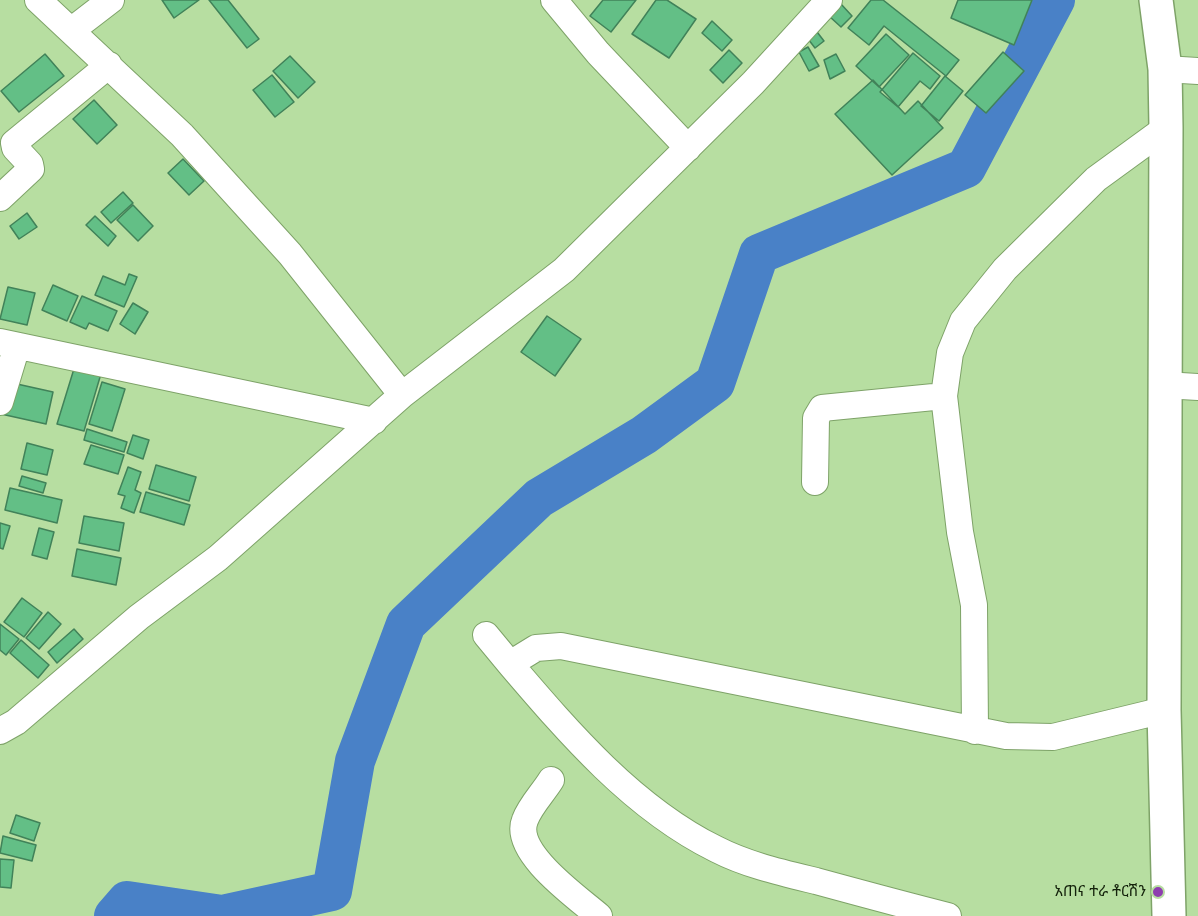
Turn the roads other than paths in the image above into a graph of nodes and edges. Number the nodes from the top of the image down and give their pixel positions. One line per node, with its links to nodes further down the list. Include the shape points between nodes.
1 (38, 0): 6 (street)
2 (111, 0): 6 (street)
3 (555, 0): 11 (street, via 598,53)
4 (829, 0): 11 (street)
5 (1156, 0): 8 (main road)
6 (72, 30): 7 (street)
7 (109, 65): 12 (street, via 14,143 31,169); 16 (street, via 182,135 290,254)
8 (1165, 69): 9 (street); 10 (main road)
9 (1198, 71)
10 (1166, 128): 14 (main road); 17 (street, via 1096,178 1005,269 963,321 950,353)
11 (688, 148): 16 (street, via 564,270)
12 (0, 198)
13 (8, 344): 18 (street); 19 (street)
14 (1164, 385): 15 (street); 23 (main road)
15 (1198, 387)
16 (402, 395): 19 (street)
17 (944, 396): 20 (street, via 822,408 816,418); 25 (street, via 960,532 974,605)
18 (0, 402)
19 (374, 420): 24 (street, via 218,558 138,617 16,722)
20 (815, 482)
21 (486, 635): 22 (street)
22 (510, 664): 25 (street, via 536,648 561,646); 28 (street, via 583,746 633,793 700,841 738,859)
23 (1164, 710): 25 (street, via 1053,737); 29 (main road)
24 (0, 731)
25 (975, 731)
26 (551, 780): 27 (street, via 524,821 524,839 539,863)
27 (598, 916)
28 (948, 916)
29 (1169, 916)

